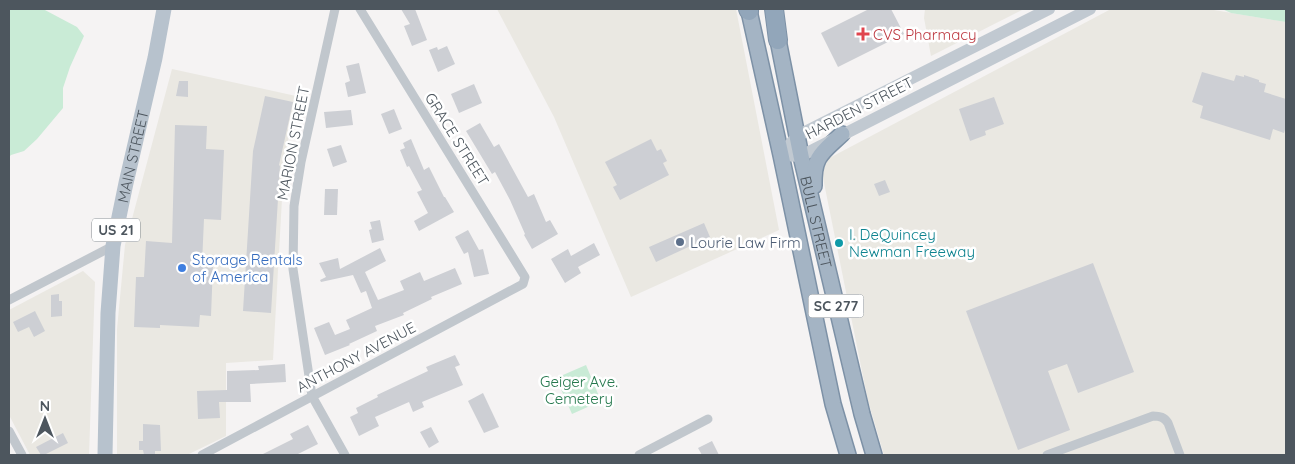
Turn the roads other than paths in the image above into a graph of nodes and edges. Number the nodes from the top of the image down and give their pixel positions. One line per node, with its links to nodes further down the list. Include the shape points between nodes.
1 (164, 9): 14 (main road, MAIN STREET / US 21)
2 (336, 9): 17 (street, MARION STREET, via 300,162 294,206 293,269)
3 (360, 9): 15 (street, GRACE STREET, via 526,277)
4 (774, 9): 8 (highway, SC 277)
5 (1049, 9): 10 (main road, HARDEN STREET)
6 (1090, 9): 9 (main road, HARDEN STREET)
7 (749, 10): 11 (highway, SC 277)
8 (778, 40): 10 (highway, SC 277)
9 (842, 134): 12 (main road, HARDEN STREET); 13 (highway, via 816,162)
10 (797, 136): 11 (main road, HARDEN STREET); 12 (highway, BULL STREET / SC 277)
11 (781, 155): 12 (main road, HARDEN STREET); 25 (highway, BULL STREET / SC 277, via 831,394)
12 (801, 156): 13 (highway, BULL STREET / SC 277)
13 (814, 212): 26 (highway, BULL STREET / SC 277)
14 (112, 246): 16 (street); 21 (main road, MAIN STREET / US 21)
15 (523, 284): 17 (street, ANTHONY AVENUE)
16 (9, 300)
17 (312, 396): 22 (street, ANTHONY AVENUE); 23 (street, MARION STREET)
18 (708, 419): 24 (street)
19 (9, 431): 20 (street)
20 (22, 455)
21 (105, 455)
22 (202, 455)
23 (345, 455)
24 (639, 455)
25 (848, 455)
26 (874, 455)
27 (1047, 455): 28 (street, via 1159,416 1168,422)
28 (1180, 455)

